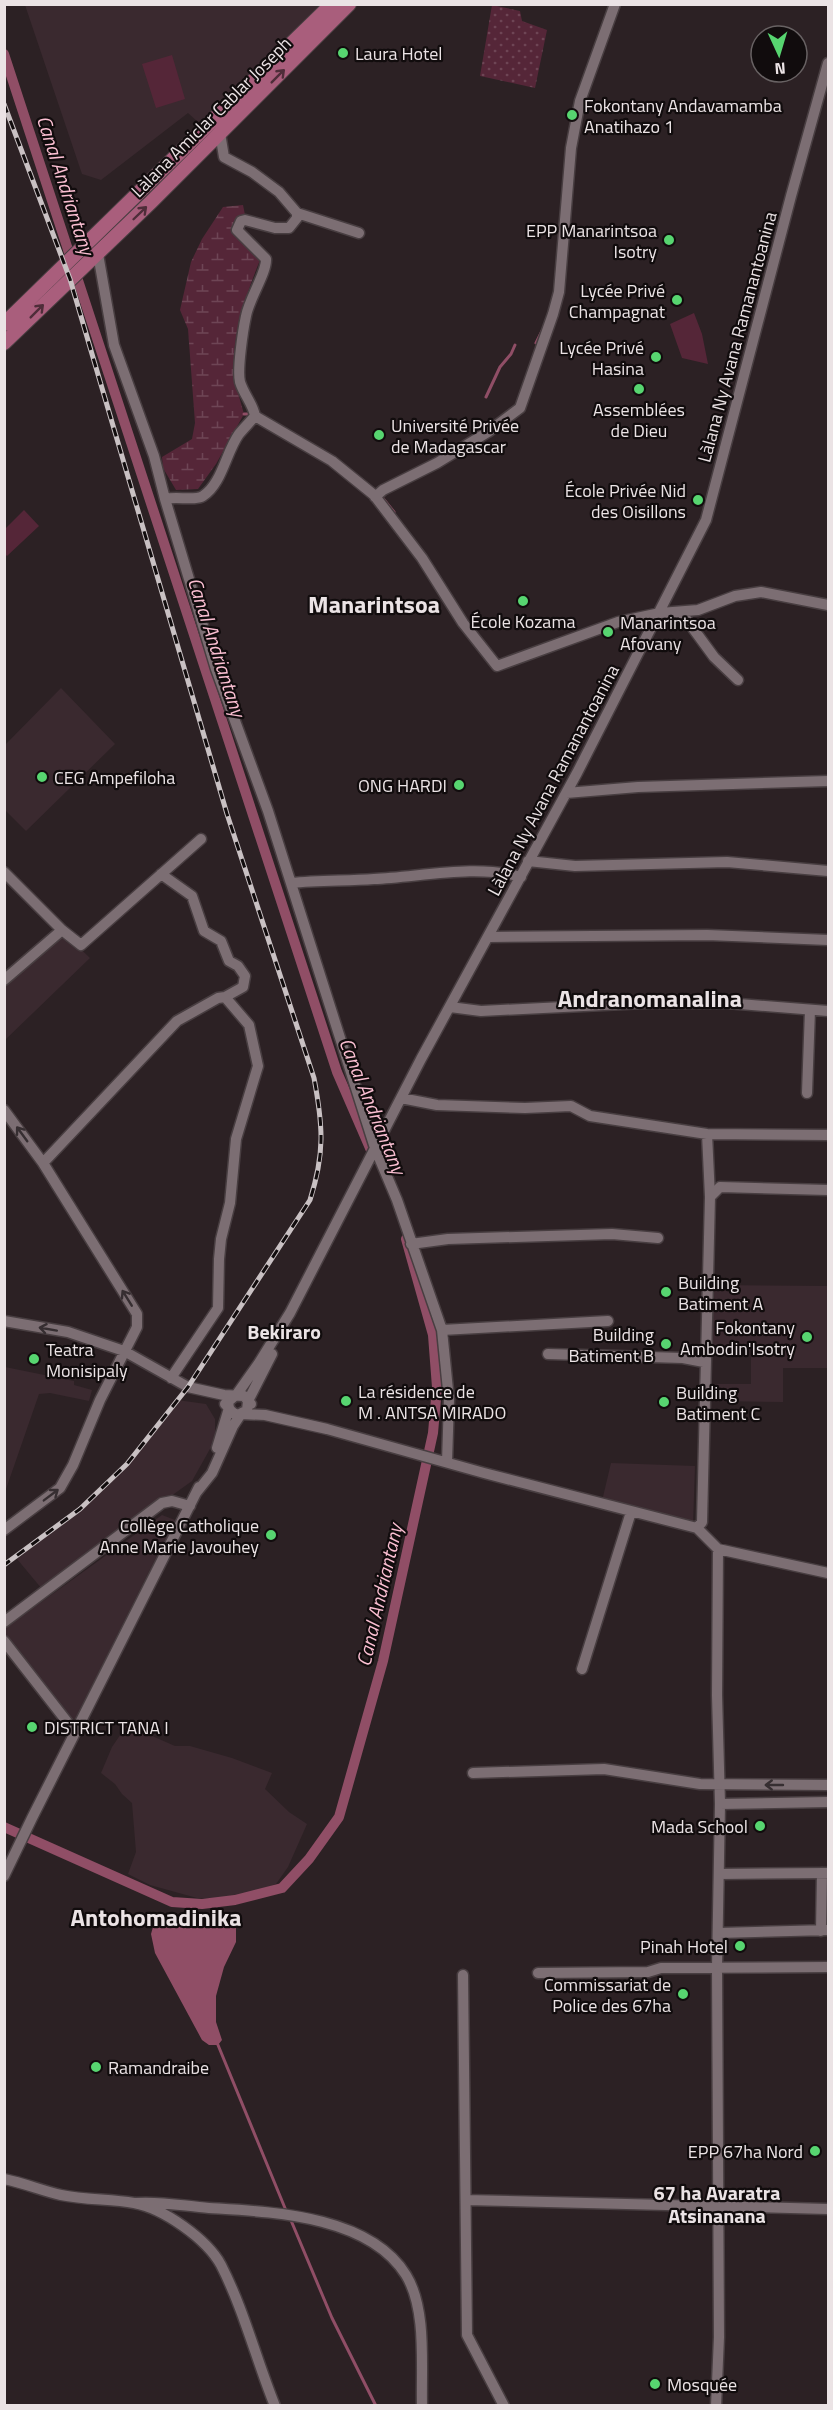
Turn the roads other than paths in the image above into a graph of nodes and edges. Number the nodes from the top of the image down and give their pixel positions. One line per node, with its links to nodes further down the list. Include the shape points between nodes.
1 (332, 4): 9 (main road, Làlana Amiclar Cablar Joseph, via 98,235)
2 (349, 4): 5 (main road, Làlana Amiclar Cablar Joseph, one-way to 2)
3 (615, 4): 13 (street, via 580,101 570,154 559,292 520,408 437,463)
4 (828, 63): 17 (street, Làlana Ny Avana Ramanantoanina, via 706,520)
5 (220, 133): 6 (street, via 224,157 279,192); 8 (main road, Làlana Amiclar Cablar Joseph, one-way to 5)
6 (297, 213): 7 (street); 12 (street, via 289,228 245,220 237,230 266,259 267,267 250,299 240,360 239,379)
7 (359, 233)
8 (98, 254): 9 (main road, Làlana Amiclar Cablar Joseph); 14 (street, via 114,345 151,446)
9 (67, 273): 10 (main road); 11 (main road, one-way to 9)
10 (4, 324)
11 (4, 343)
12 (255, 412): 13 (street); 14 (street, via 203,496)
13 (379, 493): 17 (street, via 463,623 497,666 618,622)
14 (165, 500): 27 (street, via 216,669)
15 (828, 604): 16 (street, via 761,592)
16 (681, 612): 17 (street); 18 (street, via 714,657)
17 (660, 613): 20 (street, Làlana Ny Avana Ramanantoanina)
18 (738, 680)
19 (828, 781): 20 (street)
20 (567, 793): 22 (street, Làlana Ny Avana Ramanantoanina)
21 (201, 839): 25 (street)
22 (528, 861): 23 (street, via 575,866 727,862); 26 (street, Làlana Ny Avana Ramanantoanina)
23 (828, 871)
24 (4, 872): 28 (street)
25 (161, 874): 28 (street, via 81,945); 32 (street, via 192,896 204,931 221,941 229,962 245,976 243,987)
26 (520, 877): 27 (street, via 481,871); 29 (street, Làlana Ny Avana Ramanantoanina)
27 (291, 883): 41 (street)
28 (62, 930): 31 (street)
29 (489, 938): 30 (street, via 707,934); 33 (street, Làlana Ny Avana Ramanantoanina)
30 (828, 940)
31 (4, 980)
32 (225, 997): 42 (street, via 177,1021); 54 (street, via 249,1025 258,1066 236,1139 230,1203 221,1239 218,1308)
33 (450, 1008): 34 (street, via 491,1011 727,1003); 37 (street, Làlana Ny Avana Ramanantoanina)
34 (810, 1010): 35 (street); 36 (street)
35 (828, 1011)
36 (807, 1093)
37 (401, 1098): 39 (street, via 437,1105 571,1106 590,1116); 41 (street, Làlana Ny Avana Ramanantoanina)
38 (4, 1110): 42 (street, one-way to 38)
39 (707, 1134): 40 (street); 44 (street)
40 (828, 1135)
41 (375, 1148): 46 (street); 47 (street, Làlana Ny Avana Ramanantoanina)
42 (43, 1162): 51 (street, one-way to 42, via 137,1327 137,1314)
43 (828, 1190): 44 (street, via 720,1187)
44 (710, 1197): 53 (street)
45 (658, 1238): 46 (street, via 612,1234 448,1239)
46 (411, 1244): 50 (street)
47 (290, 1312): 56 (street); 57 (street)
48 (4, 1321): 51 (street, one-way to 48, via 68,1332)
49 (608, 1321): 50 (street)
50 (442, 1330): 61 (street, via 449,1400)
51 (124, 1351): 54 (street); 66 (street, one-way to 51, via 60,1488)
52 (548, 1354): 53 (street)
53 (705, 1362): 65 (street, via 702,1522)
54 (171, 1378): 55 (street)
55 (212, 1393): 56 (street); 58 (street)
56 (237, 1394): 57 (street); 58 (street)
57 (248, 1401): 59 (street, via 247,1410); 60 (street)
58 (228, 1408): 59 (street); 62 (street, via 217,1448)
59 (241, 1414): 60 (street); 62 (street, via 212,1473)
60 (265, 1415): 61 (street)
61 (447, 1462): 64 (street)
62 (196, 1493): 63 (street)
63 (190, 1506): 69 (street, via 162,1503); 72 (street)
64 (631, 1512): 65 (street); 71 (street)
65 (698, 1528): 67 (street)
66 (4, 1530)
67 (718, 1549): 68 (street); 74 (street)
68 (828, 1573)
69 (4, 1622)
70 (4, 1641): 72 (street)
71 (582, 1670)
72 (75, 1732): 80 (street)
73 (473, 1773): 74 (street, via 604,1769)
74 (720, 1785): 75 (street, one-way to 74); 77 (street)
75 (828, 1785)
76 (828, 1802): 77 (street)
77 (720, 1804): 79 (street)
78 (825, 1873): 79 (street); 81 (street)
79 (719, 1874): 82 (street)
80 (4, 1876)
81 (825, 1931): 82 (street)
82 (718, 1932): 83 (street)
83 (717, 1967): 84 (street); 85 (street); 90 (street)
84 (828, 1967)
85 (538, 1973)
86 (463, 1975): 88 (street)
87 (4, 2179): 89 (street, via 60,2195)
88 (466, 2200): 90 (street); 94 (street, via 466,2335)
89 (136, 2203): 92 (street, via 193,2232 220,2263); 93 (street, via 302,2218 363,2235 381,2247 406,2275 414,2296)
90 (719, 2208): 91 (street); 95 (street)
91 (828, 2209)
92 (275, 2406)
93 (422, 2406)
94 (504, 2406)
95 (716, 2406)

